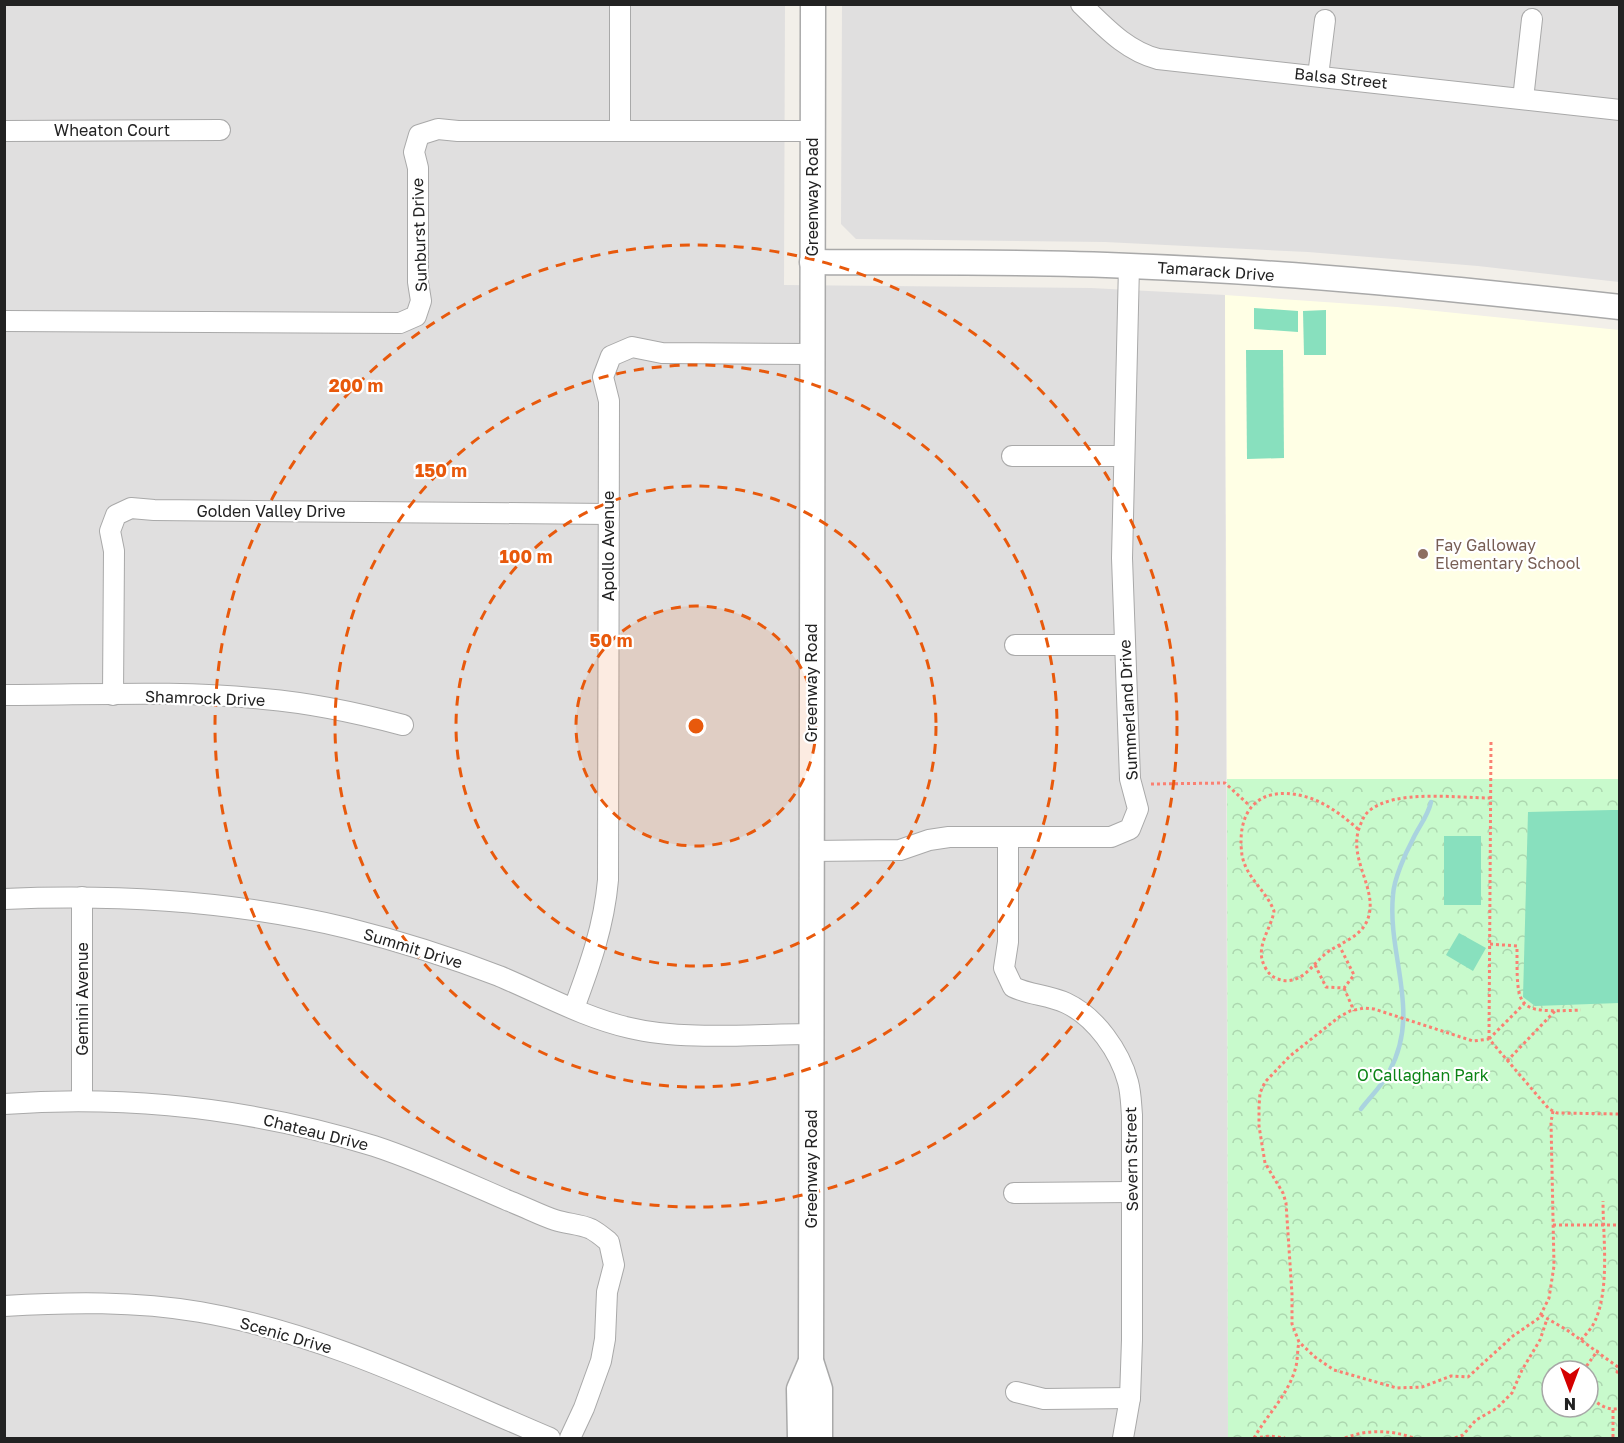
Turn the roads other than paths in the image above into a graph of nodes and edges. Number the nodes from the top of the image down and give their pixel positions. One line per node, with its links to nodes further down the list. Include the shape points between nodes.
1 (620, 4): 11 (street)
2 (813, 4): 12 (street, Greenway Road)
3 (1081, 4): 6 (street, Balsa Street, via 1143,56)
4 (1532, 19): 7 (street)
5 (1325, 20): 6 (street)
6 (1318, 76): 7 (street, Balsa Street)
7 (1523, 99): 8 (street, Balsa Street)
8 (1620, 110)
9 (220, 130): 10 (street, Wheaton Court)
10 (4, 131)
11 (620, 131): 12 (street, Sunburst Drive); 16 (street, Sunburst Drive, via 438,129 419,135 414,152 418,168 421,301 416,316 400,323)
12 (812, 131): 13 (street, Greenway Road)
13 (812, 262): 14 (street, Tamarack Drive); 17 (street, Greenway Road)
14 (1129, 266): 15 (street, Tamarack Drive, via 1418,285); 19 (street, Summerland Drive)
15 (1620, 307)
16 (4, 321)
17 (812, 354): 20 (street, Apollo Avenue, via 662,353 632,347 611,356 603,377 609,401); 27 (street, Greenway Road)
18 (1012, 456): 19 (street)
19 (1124, 456): 22 (street, Summerland Drive)
20 (609, 514): 24 (street, Golden Valley Drive, via 130,508 116,515 110,531 114,551); 30 (street, Apollo Avenue, via 606,908 594,957)
21 (1015, 645): 22 (street)
22 (1125, 645): 26 (street, Summerland Drive, via 1130,779 1138,809 1130,829 1111,837)
23 (4, 695): 24 (street, Shamrock Drive)
24 (113, 695): 25 (street, Shamrock Drive, via 265,699)
25 (403, 725)
26 (1008, 837): 27 (street, Summerland Drive, via 949,837 879,852); 34 (street, Severn Street, via 1008,942 1004,968 1013,987 1068,1004 1100,1029 1119,1058 1128,1083 1132,1115)
27 (811, 851): 31 (street, Greenway Road)
28 (82, 897): 29 (street, Summit Drive); 30 (street, Summit Drive, via 231,907 347,928 447,958); 32 (street, Gemini Avenue)
29 (4, 899)
30 (574, 1008): 31 (street, Summit Drive, via 630,1029 659,1033)
31 (811, 1034): 37 (street, Greenway Road)
32 (82, 1101): 33 (street, Chateau Drive); 41 (street, Chateau Drive, via 180,1106 320,1131 428,1166 556,1221 591,1229 609,1242 614,1265 607,1292 601,1361)
33 (4, 1104)
34 (1132, 1192): 35 (street); 39 (street, Severn Street)
35 (1014, 1193)
36 (4, 1306): 40 (street, Scenic Drive, via 115,1303 200,1312 247,1322 349,1353)
37 (811, 1361): 42 (street, Greenway Road, via 799,1389); 43 (street, Greenway Road, via 820,1389)
38 (1016, 1392): 39 (street, via 1044,1399)
39 (1130, 1398): 44 (street, Severn Street)
40 (550, 1438)
41 (570, 1438)
42 (800, 1438)
43 (820, 1438)
44 (1123, 1438)

